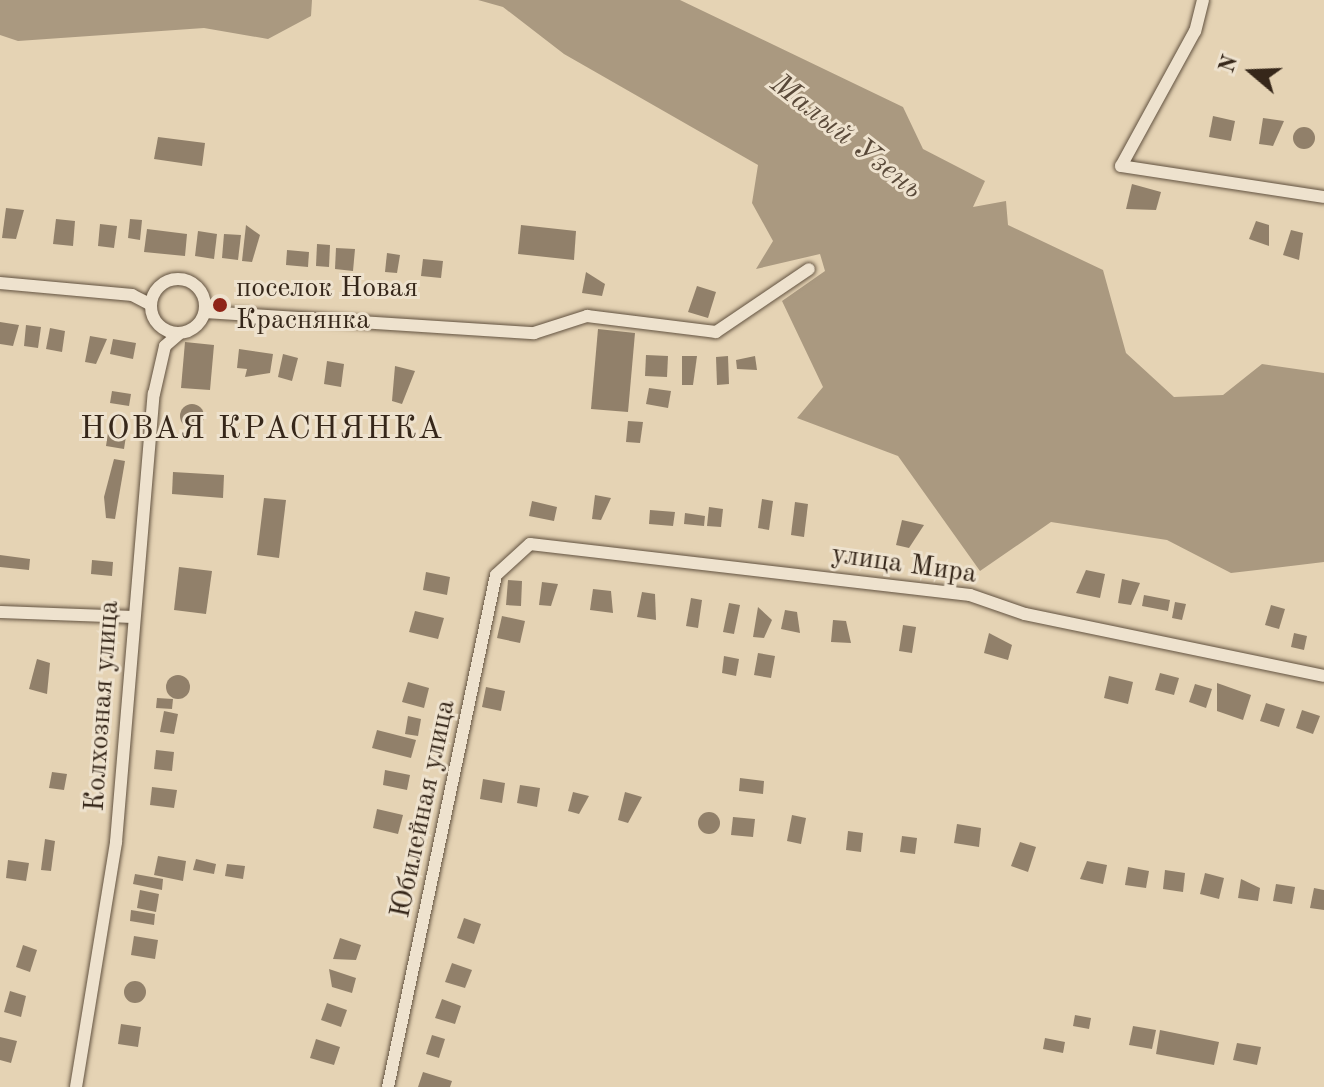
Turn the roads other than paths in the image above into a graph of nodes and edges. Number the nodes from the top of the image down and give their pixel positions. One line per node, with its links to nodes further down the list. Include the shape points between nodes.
1 (1203, 0): 2 (street, via 1195,31 1121,166)
2 (1324, 197)
3 (809, 269): 6 (street, via 716,332 587,316 534,333)
4 (0, 283): 5 (street, via 132,295)
5 (150, 304): 6 (street, via 162,283 181,279 198,287); 7 (street, via 155,322)
6 (205, 312): 7 (street, via 195,328)
7 (179, 334): 10 (street, Колхозная улица, via 165,346 154,394)
8 (522, 551): 11 (street, улица Мира, via 554,543 970,595 1025,614); 13 (street, Юбилейная улица, via 496,575)
9 (0, 612): 10 (street)
10 (134, 617): 12 (street, Колхозная улица, via 115,855)
11 (1324, 676)
12 (76, 1087)
13 (388, 1087)

